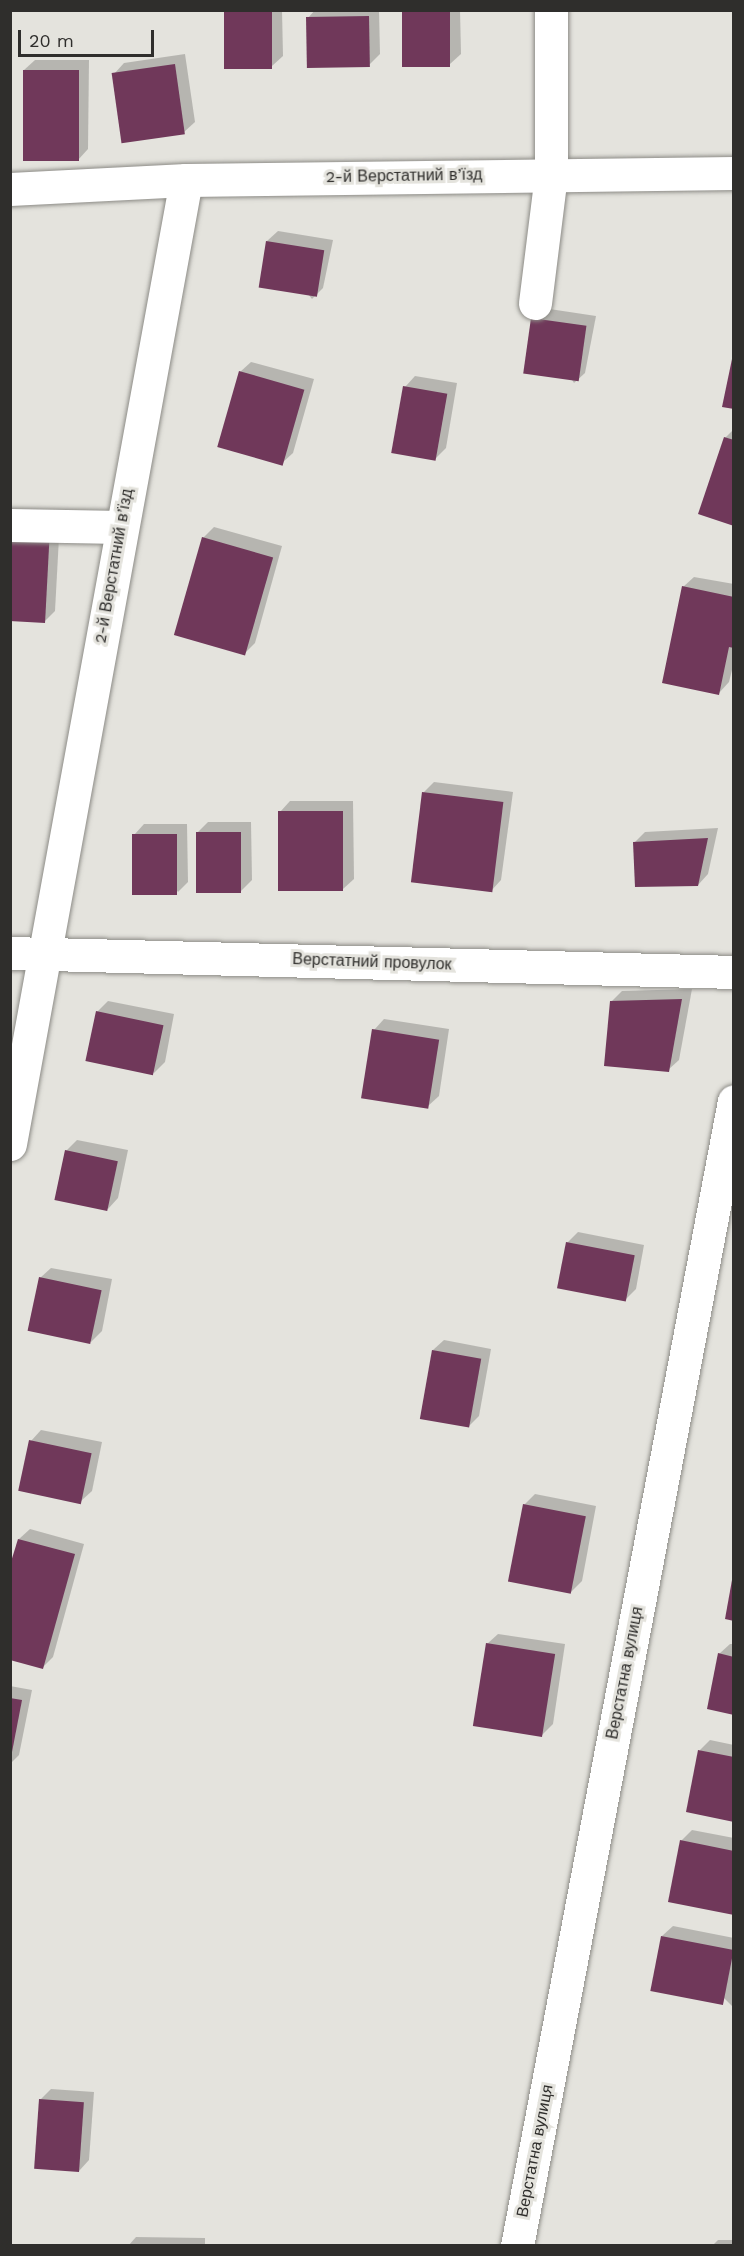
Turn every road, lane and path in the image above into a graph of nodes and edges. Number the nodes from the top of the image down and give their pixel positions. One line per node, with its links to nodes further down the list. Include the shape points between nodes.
1 (551, 10): 3 (street)
2 (734, 173): 3 (street, 2-й Верстатний в’їзд)
3 (551, 174): 4 (street, 2-й Верстатний в’їзд); 6 (street)
4 (186, 180): 5 (street, 2-й Верстатний в’їзд); 8 (street, 2-й Верстатний в’їзд)
5 (10, 189)
6 (535, 303)
7 (10, 525): 8 (street)
8 (122, 527): 9 (street, 2-й Верстатний в’їзд)
9 (43, 952): 10 (street, Верстатний провулок); 11 (street, Верстатний провулок); 13 (street, 2-й Верстатний в’їзд)
10 (10, 953)
11 (734, 972)
12 (734, 1101): 14 (street, Верстатна вулиця)
13 (10, 1144)
14 (517, 2246)

